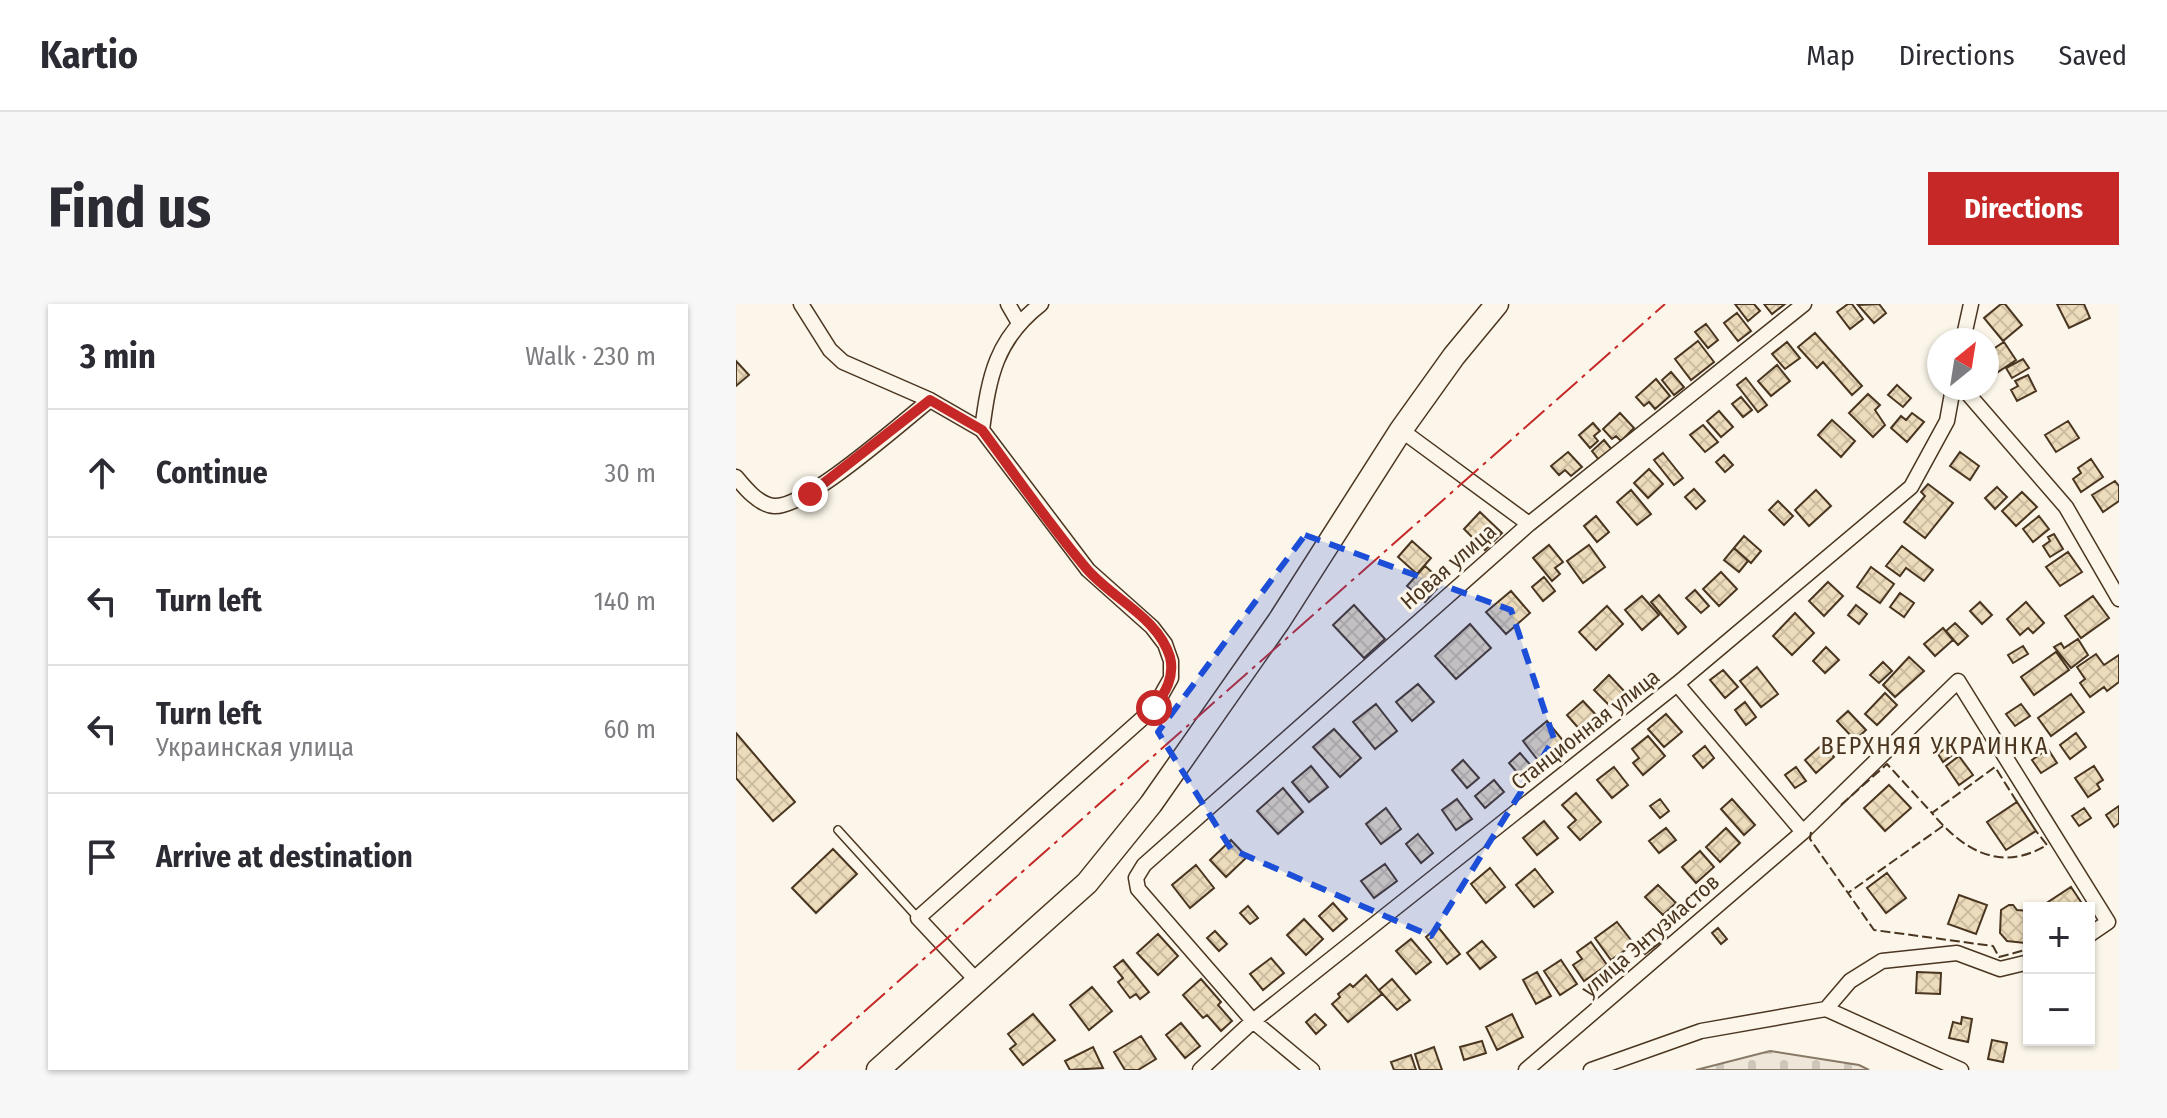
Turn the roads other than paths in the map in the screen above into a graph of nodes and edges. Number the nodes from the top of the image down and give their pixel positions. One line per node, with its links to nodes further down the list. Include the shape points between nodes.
1 (801, 304): 9 (street, via 822,340 843,362)
2 (1008, 304): 7 (street)
3 (1041, 304): 7 (street)
4 (1497, 304): 13 (main road)
5 (1804, 304): 15 (street, Новая улица)
6 (1971, 304): 8 (street)
7 (1019, 323): 12 (street, via 1001,347)
8 (1966, 328)
9 (930, 400): 12 (street); 14 (street, via 810,494 785,506 757,499)
10 (1951, 400): 17 (street, Станционная улица, via 1947,421 1911,487)
11 (1973, 400): 16 (street, via 2066,507)
12 (982, 430): 20 (street, via 1088,570 1152,627 1168,652 1171,678 1154,708)
13 (1401, 430): 15 (street); 24 (main road, via 1279,621 1151,804 1087,883)
14 (736, 477)
15 (1529, 524): 26 (street, Новая улица, via 1144,865 1136,878 1138,889)
16 (2119, 599)
17 (1677, 684): 19 (street); 26 (street, Станционная улица)
18 (838, 830): 20 (lane)
19 (1803, 832): 21 (street, улица Энтузиастов, via 1958,681); 30 (street, улица Энтузиастов)
20 (918, 918): 24 (street)
21 (2114, 919): 22 (street, улица Энтузиастов)
22 (2095, 931)
23 (2023, 963): 25 (street, via 2000,969 1957,953 1882,961 1850,981)
24 (978, 982): 27 (main road)
25 (1826, 1009): 31 (street, via 1701,1031); 32 (street)
26 (1253, 1021): 28 (street, Станционная улица); 29 (street)
27 (878, 1070)
28 (1200, 1070)
29 (1312, 1070)
30 (1526, 1070)
31 (1591, 1070)
32 (1961, 1070)

